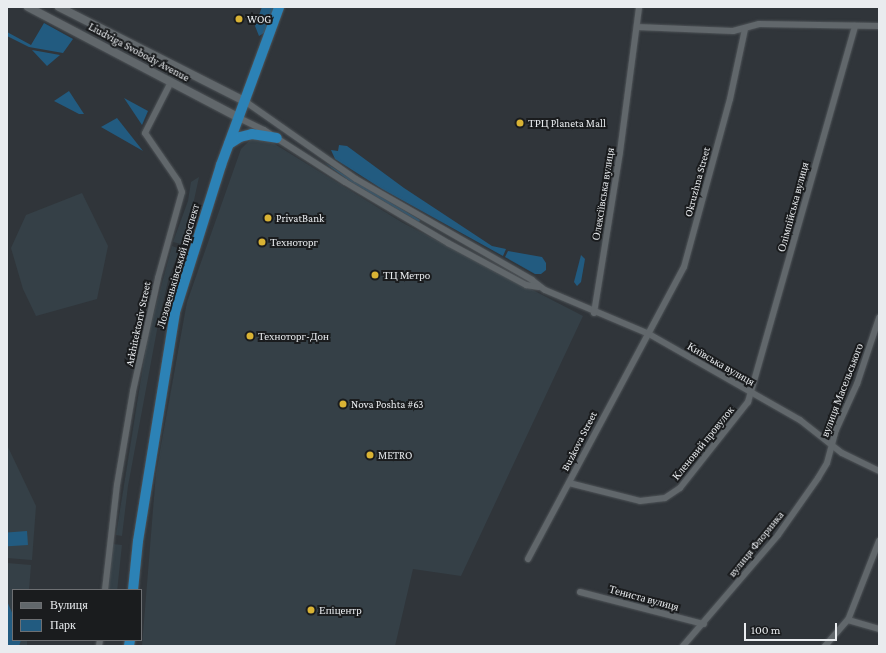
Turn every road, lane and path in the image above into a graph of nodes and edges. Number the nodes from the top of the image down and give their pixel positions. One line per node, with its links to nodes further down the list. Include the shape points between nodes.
1 (28, 7): 9 (main road, Liudviga Svobody Avenue)
2 (60, 7): 10 (main road, Liudviga Svobody Avenue)
3 (279, 7): 10 (highway, Лозовеньківський проспект)
4 (639, 7): 7 (street, Олексіївська вулиця)
5 (855, 26): 6 (street); 8 (street, via 759,24); 20 (street, Олімпійська вулиця, via 832,100)
6 (879, 26)
7 (637, 27): 8 (street, via 733,31); 17 (street, Олексіївська вулиця)
8 (745, 29): 19 (street, Okruzhna Street, via 730,99 684,267)
9 (171, 82): 11 (main road, Liudviga Svobody Avenue); 26 (street, Arkhitektoriv Street, via 145,134 178,181 182,192 158,278 133,391 117,485)
10 (246, 102): 11 (highway, Лозовеньківський проспект); 14 (street)
11 (239, 118): 12 (street); 13 (highway, Лозовеньківський проспект)
12 (277, 138): 13 (highway, via 252,134 240,136); 15 (street)
13 (229, 144): 27 (highway, Лозовеньківський проспект, via 175,312 138,541)
14 (314, 150): 15 (street); 16 (street, via 356,179 532,280)
15 (309, 159): 16 (street, via 448,243 526,285)
16 (539, 287): 17 (street, Київська вулиця)
17 (594, 312): 19 (street, Київська вулиця)
18 (879, 318): 21 (street, вулиця Масельського, via 854,390)
19 (649, 334): 20 (street, Київська вулиця); 23 (street, Buzkova Street, via 633,359)
20 (753, 393): 21 (street, Київська вулиця, via 800,420); 23 (street, Кленовий провулок, via 740,415 680,488 665,498 640,501)
21 (830, 447): 22 (street, Київська вулиця); 30 (street, вулиця Флоринка, via 827,463 778,535)
22 (879, 471)
23 (569, 483): 25 (street, Buzkova Street)
24 (879, 541): 29 (street)
25 (528, 559)
26 (105, 589)
27 (133, 589)
28 (580, 592): 30 (street, Тениста вулиця)
29 (848, 620): 31 (street); 33 (street)
30 (704, 624): 32 (street, вулиця Флоринка)
31 (879, 629)
32 (683, 646)
33 (825, 646)

